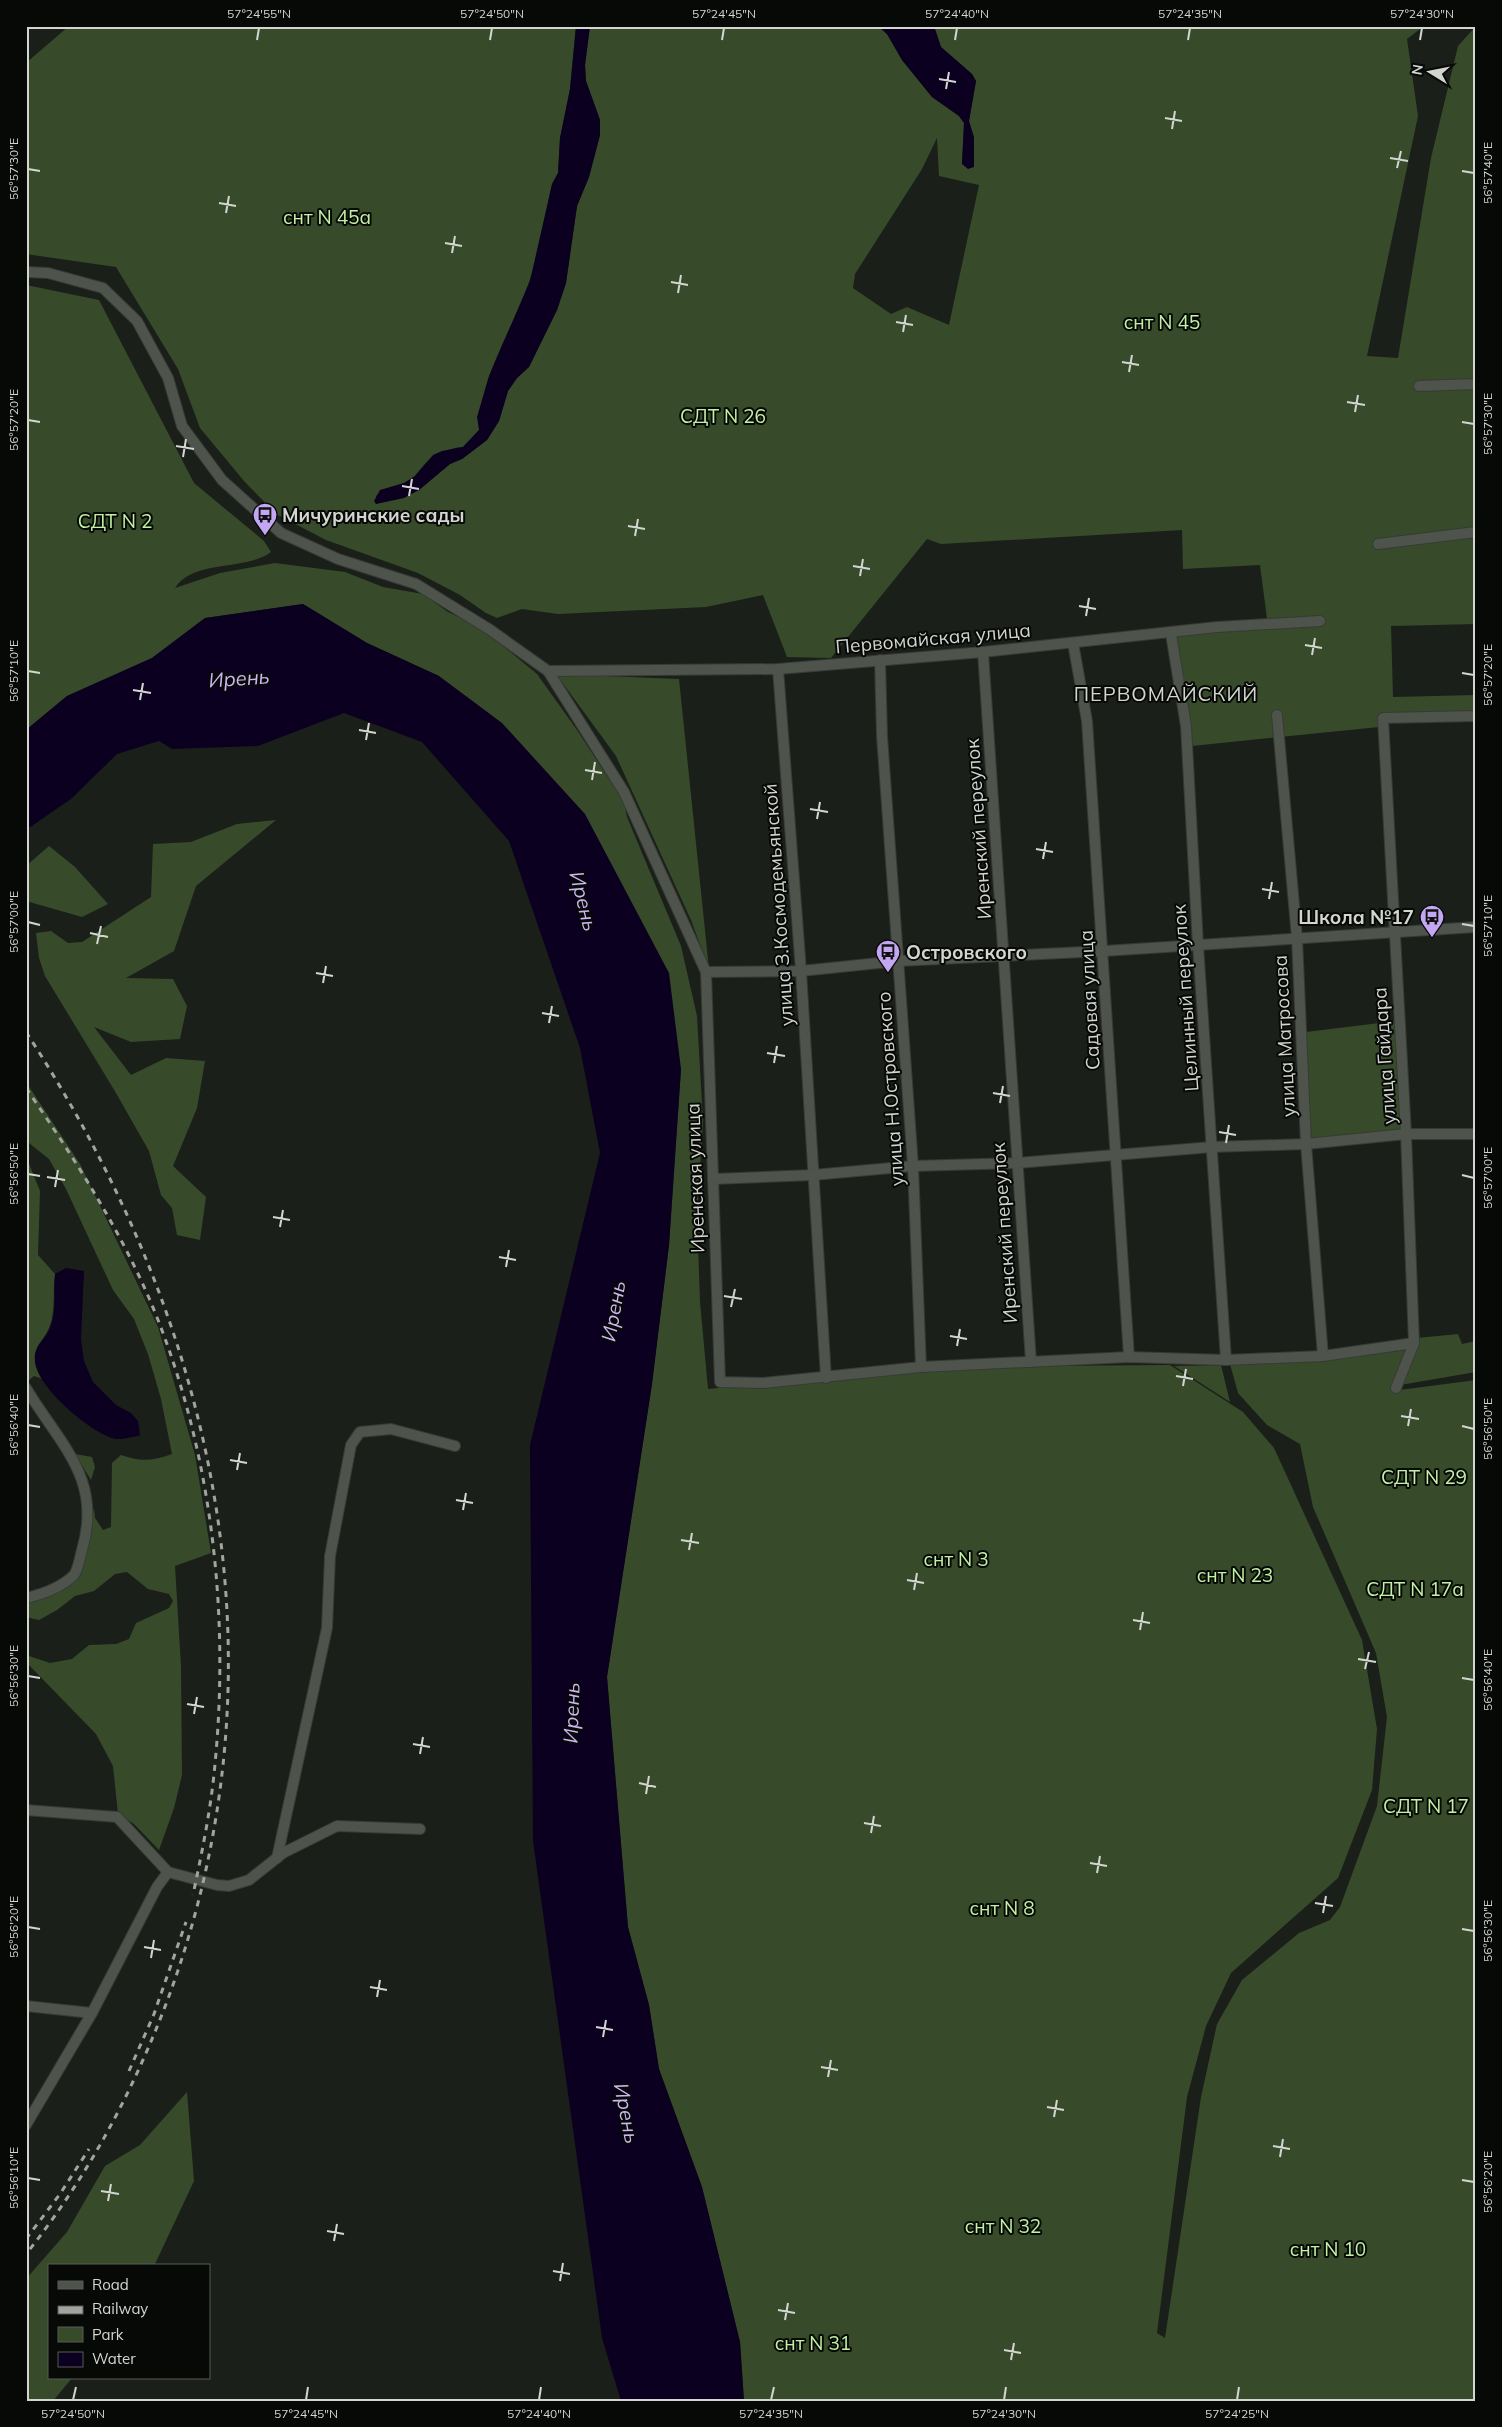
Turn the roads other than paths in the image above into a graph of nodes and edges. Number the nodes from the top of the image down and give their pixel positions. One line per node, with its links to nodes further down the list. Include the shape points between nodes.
1 (26, 272): 12 (street, via 48,273 103,288 137,321 168,378 182,426 222,480 280,533 338,559 416,584 489,629)
2 (1476, 384): 3 (street)
3 (1419, 386)
4 (1476, 532): 5 (street)
5 (1378, 544)
6 (1320, 621): 7 (street, Первомайская улица, via 1217,627)
7 (1171, 634): 8 (street, Первомайская улица); 18 (street, Целинный переулок, via 1186,726)
8 (1073, 643): 9 (street, Первомайская улица); 19 (street, Садовая улица, via 1087,721)
9 (983, 652): 10 (street, Первомайская улица); 20 (street, Иренский переулок)
10 (880, 660): 11 (street, Первомайская улица); 21 (street, улица Н.Островского, via 882,736)
11 (778, 669): 12 (street, Первомайская улица); 22 (street, улица З.Космодемьянской)
12 (548, 671): 23 (street, via 624,792)
13 (1277, 715): 17 (street, улица Матросова)
14 (1475, 719): 16 (street, улица Гайдара, via 1383,718)
15 (1476, 927): 16 (street)
16 (1393, 931): 17 (street); 24 (street, улица Гайдара)
17 (1297, 938): 18 (street); 26 (street, улица Матросова)
18 (1198, 945): 19 (street); 27 (street, Целинный переулок)
19 (1104, 951): 20 (street); 28 (street, Садовая улица)
20 (1004, 957): 21 (street); 29 (street, Иренский переулок)
21 (898, 961): 22 (street); 30 (street, улица Н.Островского)
22 (801, 971): 23 (street); 31 (street, улица З.Космодемьянской)
23 (706, 972): 32 (street, Иренская улица)
24 (1406, 1134): 25 (street); 26 (street); 33 (street, улица Гайдара)
25 (1476, 1134)
26 (1306, 1144): 27 (street); 34 (street, улица Матросова)
27 (1212, 1147): 28 (street); 36 (street, Целинный переулок)
28 (1115, 1156): 29 (street); 35 (street, Садовая улица)
29 (1017, 1163): 30 (street); 37 (street, Иренский переулок)
30 (913, 1166): 31 (street); 38 (street, улица Н.Островского)
31 (813, 1175): 32 (street); 39 (street, улица З.Космодемьянской)
32 (713, 1179): 39 (street, Иренская улица, via 720,1382 763,1383)
33 (1414, 1343): 34 (street); 41 (street, улица Гайдара)
34 (1323, 1356): 36 (street)
35 (1129, 1357): 36 (street); 37 (street)
36 (1226, 1360)
37 (1031, 1362): 38 (street)
38 (921, 1367): 39 (street)
39 (826, 1378)
40 (26, 1388): 43 (street, via 84,1482 88,1530 75,1574 47,1592)
41 (1396, 1388)
42 (454, 1446): 46 (street, via 391,1429 360,1432 350,1445 330,1556 327,1628)
43 (26, 1598)
44 (26, 1810): 47 (street, via 117,1817)
45 (420, 1829): 46 (street, via 338,1826)
46 (277, 1858): 47 (street, via 239,1885 217,1885)
47 (168, 1872): 49 (street, via 157,1887)
48 (26, 2006): 49 (street)
49 (92, 2013): 50 (street)
50 (26, 2125)

